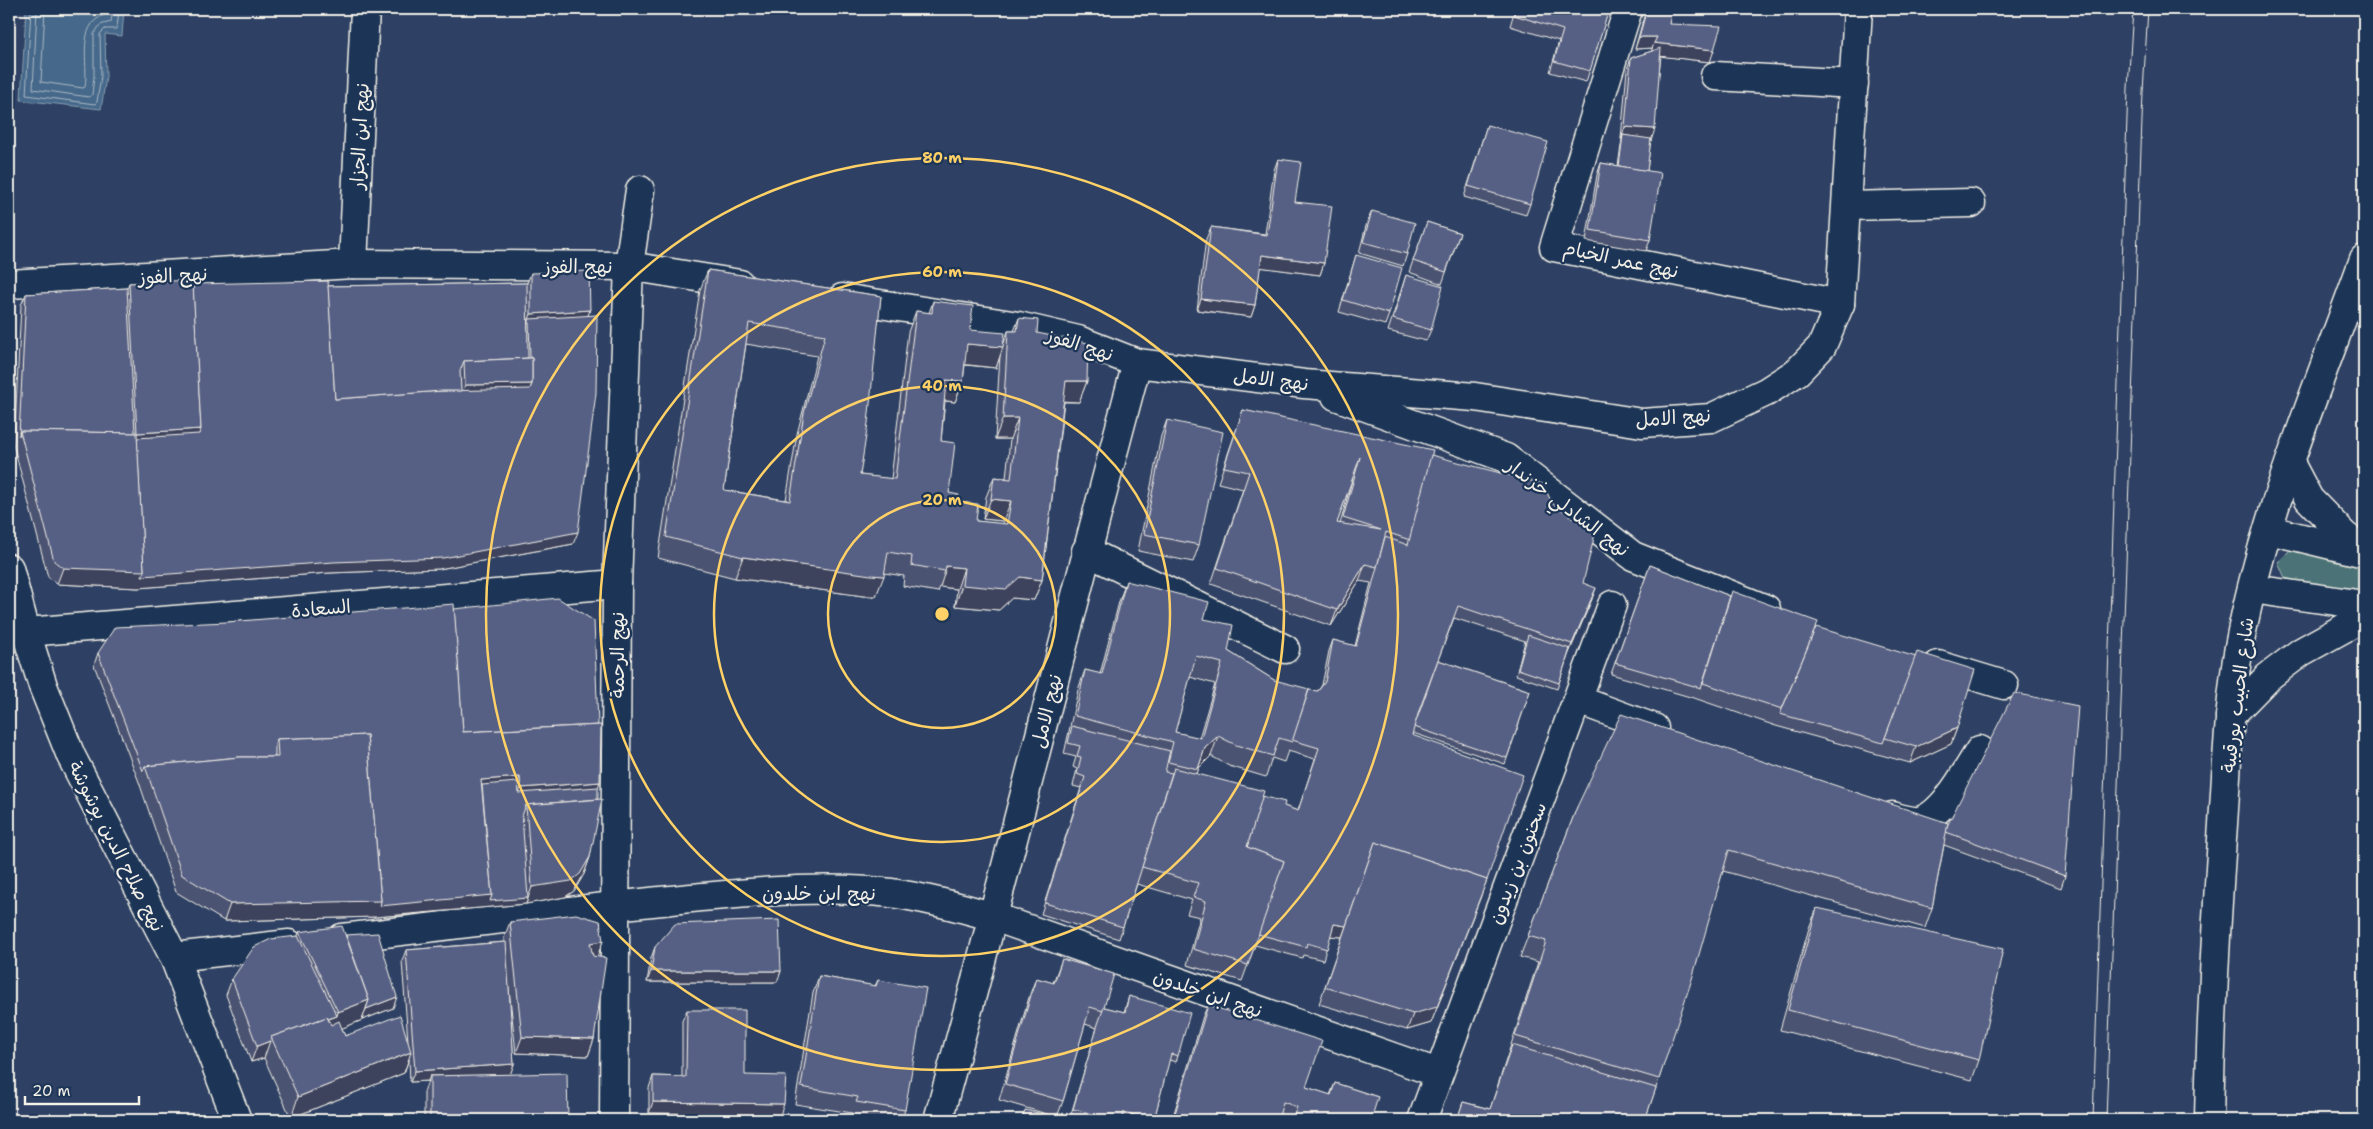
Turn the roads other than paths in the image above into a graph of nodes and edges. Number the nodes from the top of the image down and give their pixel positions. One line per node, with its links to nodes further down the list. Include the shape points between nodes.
1 (365, 9): 10 (street, نهج ابن الجزار)
2 (1628, 9): 15 (street, نهج عمر الخيام, via 1554,247)
3 (1858, 9): 5 (street, نهج الامل)
4 (1715, 76): 5 (street)
5 (1854, 84): 8 (street, نهج الامل)
6 (640, 190): 11 (street, نهج الرحمة)
7 (1971, 203): 8 (street)
8 (1847, 206): 15 (street, نهج الامل)
9 (2364, 259): 18 (street, شارع الحبيب بورقيبة)
10 (353, 264): 11 (street, نهج الفوز); 12 (street, نهج الفوز)
11 (629, 266): 13 (street, نهج الفوز); 23 (street, نهج الرحمة)
12 (9, 284)
13 (763, 287)
14 (819, 295): 16 (street, نهج الفوز, via 1018,326 1078,340)
15 (1840, 304): 17 (street, نهج الامل, via 1822,346 1797,372 1766,392 1711,418 1642,423 1475,397)
16 (1137, 363): 17 (street, نهج الامل); 20 (street, نهج الامل)
17 (1304, 384): 28 (street, نهج الشادلي خزندار, via 1506,458 1633,556)
18 (2290, 464): 19 (street, شارع الحبيب بورقيبة); 21 (street, via 2309,499)
19 (2269, 530): 21 (street); 24 (street, شارع الحبيب بورقيبة)
20 (1086, 551): 30 (street); 39 (street, نهج الامل)
21 (2364, 552)
22 (9, 568): 29 (street, نهج صلاح الدين بوشوشة)
23 (617, 584): 29 (street, السعادة); 38 (street, نهج الرحمة)
24 (2252, 589): 25 (street); 34 (street, شارع الحبيب بورقيبة, via 2239,647)
25 (2364, 605)
26 (1612, 606): 33 (street, سحنون بن زيدون)
27 (2364, 616): 34 (street, via 2301,652 2268,677)
28 (1787, 617)
29 (26, 632): 40 (street, نهج صلاح الدين بوشوشة, via 71,756)
30 (1285, 649)
31 (1910, 657): 32 (street)
32 (2004, 685)
33 (1578, 700): 35 (street); 41 (street, سحنون بن زيدون)
34 (2230, 716): 46 (street, شارع الحبيب بورقيبة, via 2212,974)
35 (1680, 737)
36 (1980, 750): 37 (street, via 1938,810 1919,820 1900,819)
37 (1873, 809)
38 (617, 905): 39 (street, نهج ابن خلدون, via 841,889 890,893); 40 (street, نهج ابن خلدون); 43 (street, نهج الرحمة)
39 (994, 917): 41 (street, نهج ابن خلدون); 44 (street, نهج الامل)
40 (174, 957): 42 (street, نهج صلاح الدين بوشوشة)
41 (1438, 1073): 45 (street, سحنون بن زيدون)
42 (237, 1120)
43 (614, 1120)
44 (938, 1120)
45 (1422, 1120)
46 (2209, 1120)

